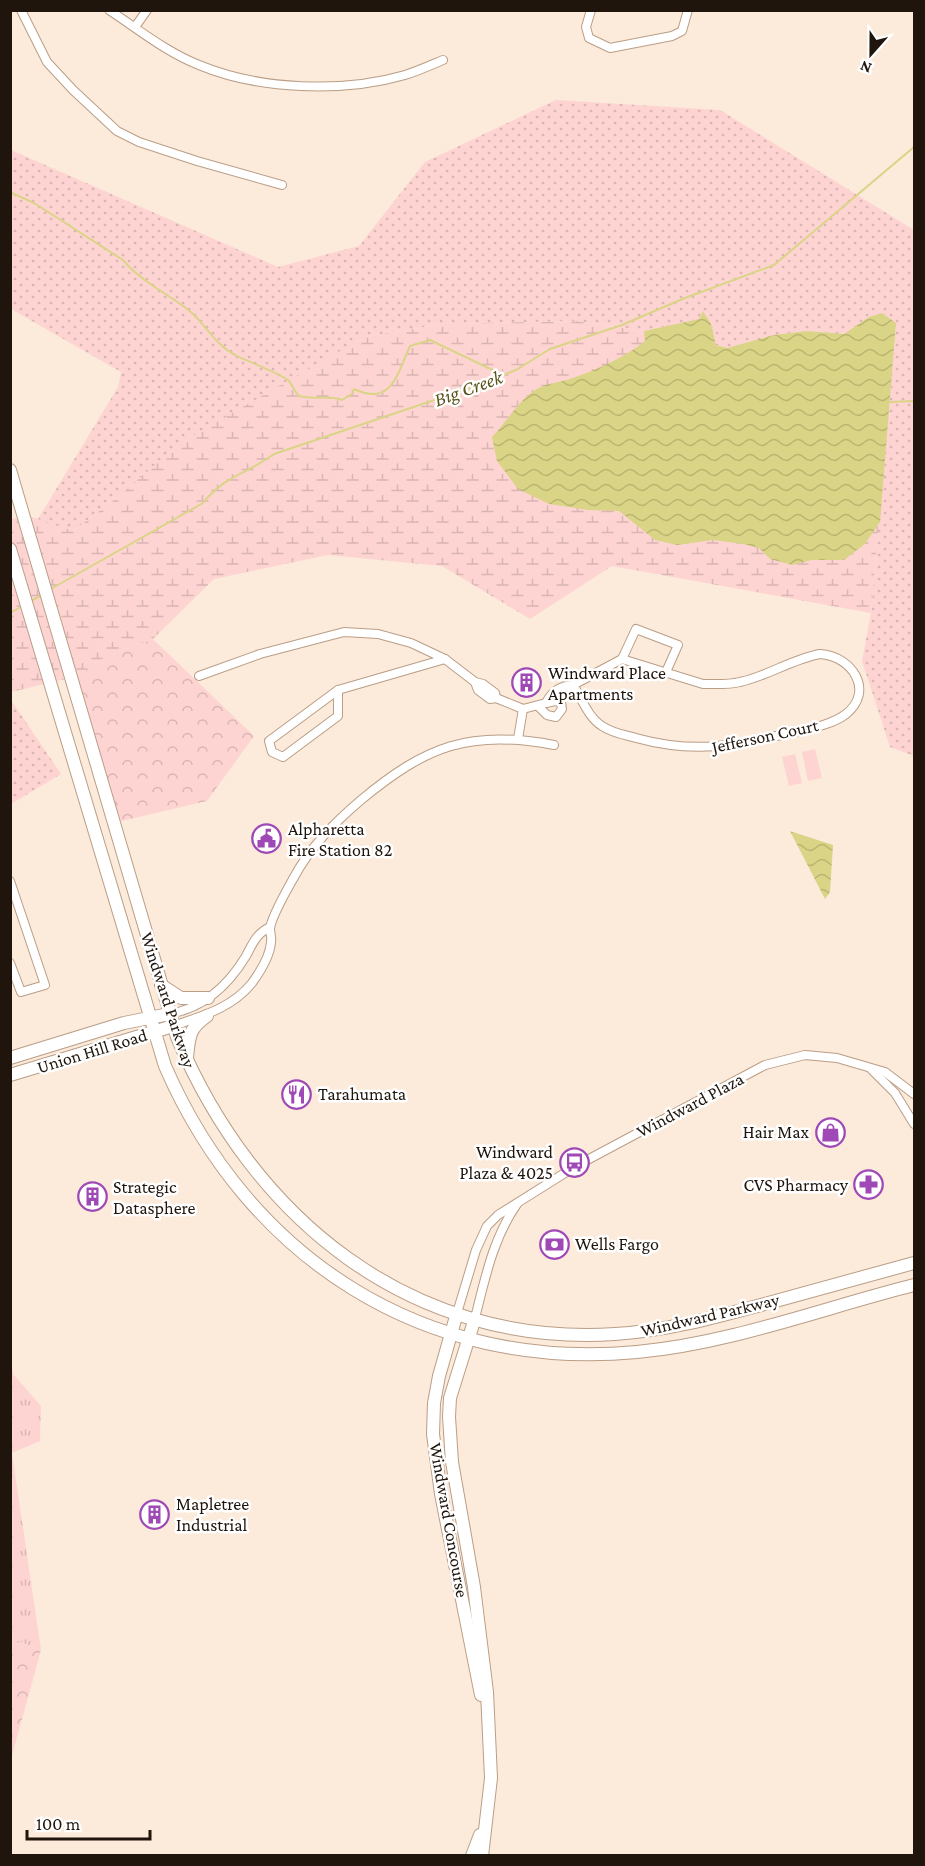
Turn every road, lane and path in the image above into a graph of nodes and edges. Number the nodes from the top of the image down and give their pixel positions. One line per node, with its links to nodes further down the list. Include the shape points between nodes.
1 (21, 10): 8 (street, via 47,62 117,131 138,142)
2 (109, 10): 6 (street)
3 (147, 10): 6 (street)
4 (591, 10): 5 (street, via 586,27 590,38 610,48 672,36 682,30)
5 (688, 10)
6 (135, 27): 7 (street, via 199,66 275,84 336,86 384,80)
7 (443, 60)
8 (282, 185)
9 (10, 470): 25 (main road, Windward Parkway)
10 (10, 549): 28 (main road, Windward Parkway)
11 (445, 659): 14 (street, via 411,643 378,634 344,632 260,654); 16 (street); 19 (street, via 490,699)
12 (622, 659): 13 (street, Jefferson Court); 13 (street, via 636,629 678,645); 15 (street)
13 (666, 672): 15 (street, Jefferson Court, via 703,684 737,683 802,657 830,655 851,666 859,684 858,697 844,716 815,728 726,747 690,748 646,741 604,728 595,722)
14 (199, 676)
15 (573, 685): 17 (street)
16 (338, 690): 16 (street, via 269,741 272,752 283,757 338,716)
17 (558, 694): 18 (street); 18 (street, via 562,709 556,717 547,716)
18 (542, 704): 19 (street)
19 (523, 709): 20 (street)
20 (518, 739): 21 (street); 23 (street, via 452,745 416,759 383,782 316,842)
21 (554, 745)
22 (11, 880): 24 (street, via 45,985 21,992)
23 (270, 927): 26 (street, via 257,935 228,982); 27 (street, via 270,949 251,984 236,999)
24 (10, 963)
25 (161, 985): 26 (main road, via 181,998); 29 (main road, Windward Parkway)
26 (208, 998): 29 (street)
27 (207, 1016): 29 (street); 32 (main road, via 190,1032)
28 (149, 1018): 29 (main road, Union Hill Road); 30 (main road, Windward Parkway); 31 (main road, Union Hill Road)
29 (171, 1020): 30 (main road, Union Hill Road); 32 (main road, Windward Parkway)
30 (153, 1032): 34 (main road, Union Hill Road); 43 (main road, Windward Parkway, via 178,1097 197,1133 224,1172 274,1227 348,1286)
31 (16, 1056): 34 (main road)
32 (187, 1062): 41 (main road, Windward Parkway, via 235,1145 310,1231 340,1255 393,1286)
33 (868, 1067): 36 (street, Windward Plaza, via 892,1076); 37 (street, Windward Plaza, via 895,1093); 38 (street, Windward Plaza, via 837,1058 805,1055 765,1065)
34 (29, 1070): 35 (main road, Union Hill Road)
35 (10, 1076)
36 (915, 1094)
37 (915, 1124)
38 (522, 1198): 41 (street, Windward Plaza, via 487,1226); 42 (street, Windward Plaza, via 497,1242)
39 (915, 1263): 42 (main road, Windward Parkway, via 704,1320 645,1331 568,1334)
40 (915, 1285): 44 (main road, Windward Parkway, via 753,1331 638,1352 547,1354)
41 (457, 1313): 42 (main road, Windward Parkway); 43 (main road, Windward Concourse)
42 (475, 1318): 44 (main road, Windward Plaza)
43 (451, 1334): 44 (main road, Windward Parkway); 45 (main road, Windward Concourse, via 434,1403 433,1434 441,1494)
44 (469, 1339): 45 (main road, Windward Concourse, via 450,1398 449,1417)
45 (490, 1728): 46 (main road, Windward Concourse, via 492,1767)
46 (487, 1814): 47 (main road, Windward Concourse); 48 (main road, Windward Concourse)
47 (472, 1856)
48 (482, 1856)

